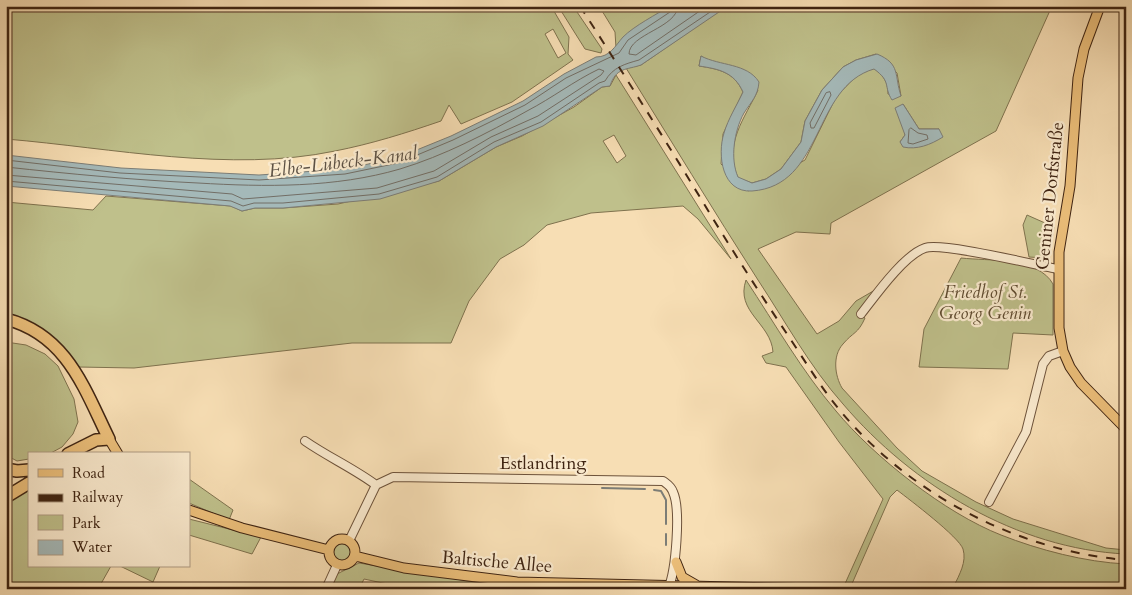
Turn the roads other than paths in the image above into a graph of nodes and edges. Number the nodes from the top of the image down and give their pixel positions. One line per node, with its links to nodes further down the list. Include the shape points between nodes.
1 (1100, 6): 2 (main road, Geniner Dorfstraße, via 1084,49 1078,78 1071,171)
2 (1058, 269): 3 (street, via 964,251 926,248 915,253 886,282); 5 (main road, Geniner Dorfstraße, via 1059,328)
3 (861, 314)
4 (6, 319): 7 (highway, via 40,333 63,353 85,386)
5 (1063, 351): 6 (main road, Geniner Dorfstraße, via 1081,382); 16 (street, via 1049,356 1043,364 1026,432)
6 (1126, 429)
7 (108, 439): 9 (highway, via 96,440); 10 (main road)
8 (305, 441): 14 (street)
9 (72, 452)
10 (117, 452)
11 (6, 469): 12 (highway)
12 (28, 470)
13 (28, 485): 15 (highway)
14 (376, 486): 18 (street); 21 (street, Estlandring, via 393,478 663,481 670,485 675,501)
15 (6, 497)
16 (990, 502)
17 (190, 510): 19 (main road, via 242,528)
18 (349, 541): 19 (main road, via 336,541); 20 (main road, via 355,548)
19 (329, 550): 22 (main road, via 330,558)
20 (355, 556): 22 (main road, via 347,565); 24 (main road, Baltische Allee, via 462,577)
21 (676, 562): 23 (main road, via 686,581); 25 (street, Estlandring)
22 (337, 564): 26 (street)
23 (701, 586): 25 (main road, Baltische Allee); 27 (main road, Baltische Allee)
24 (645, 587): 25 (main road, Baltische Allee)
25 (669, 587)
26 (326, 589)
27 (819, 589)

